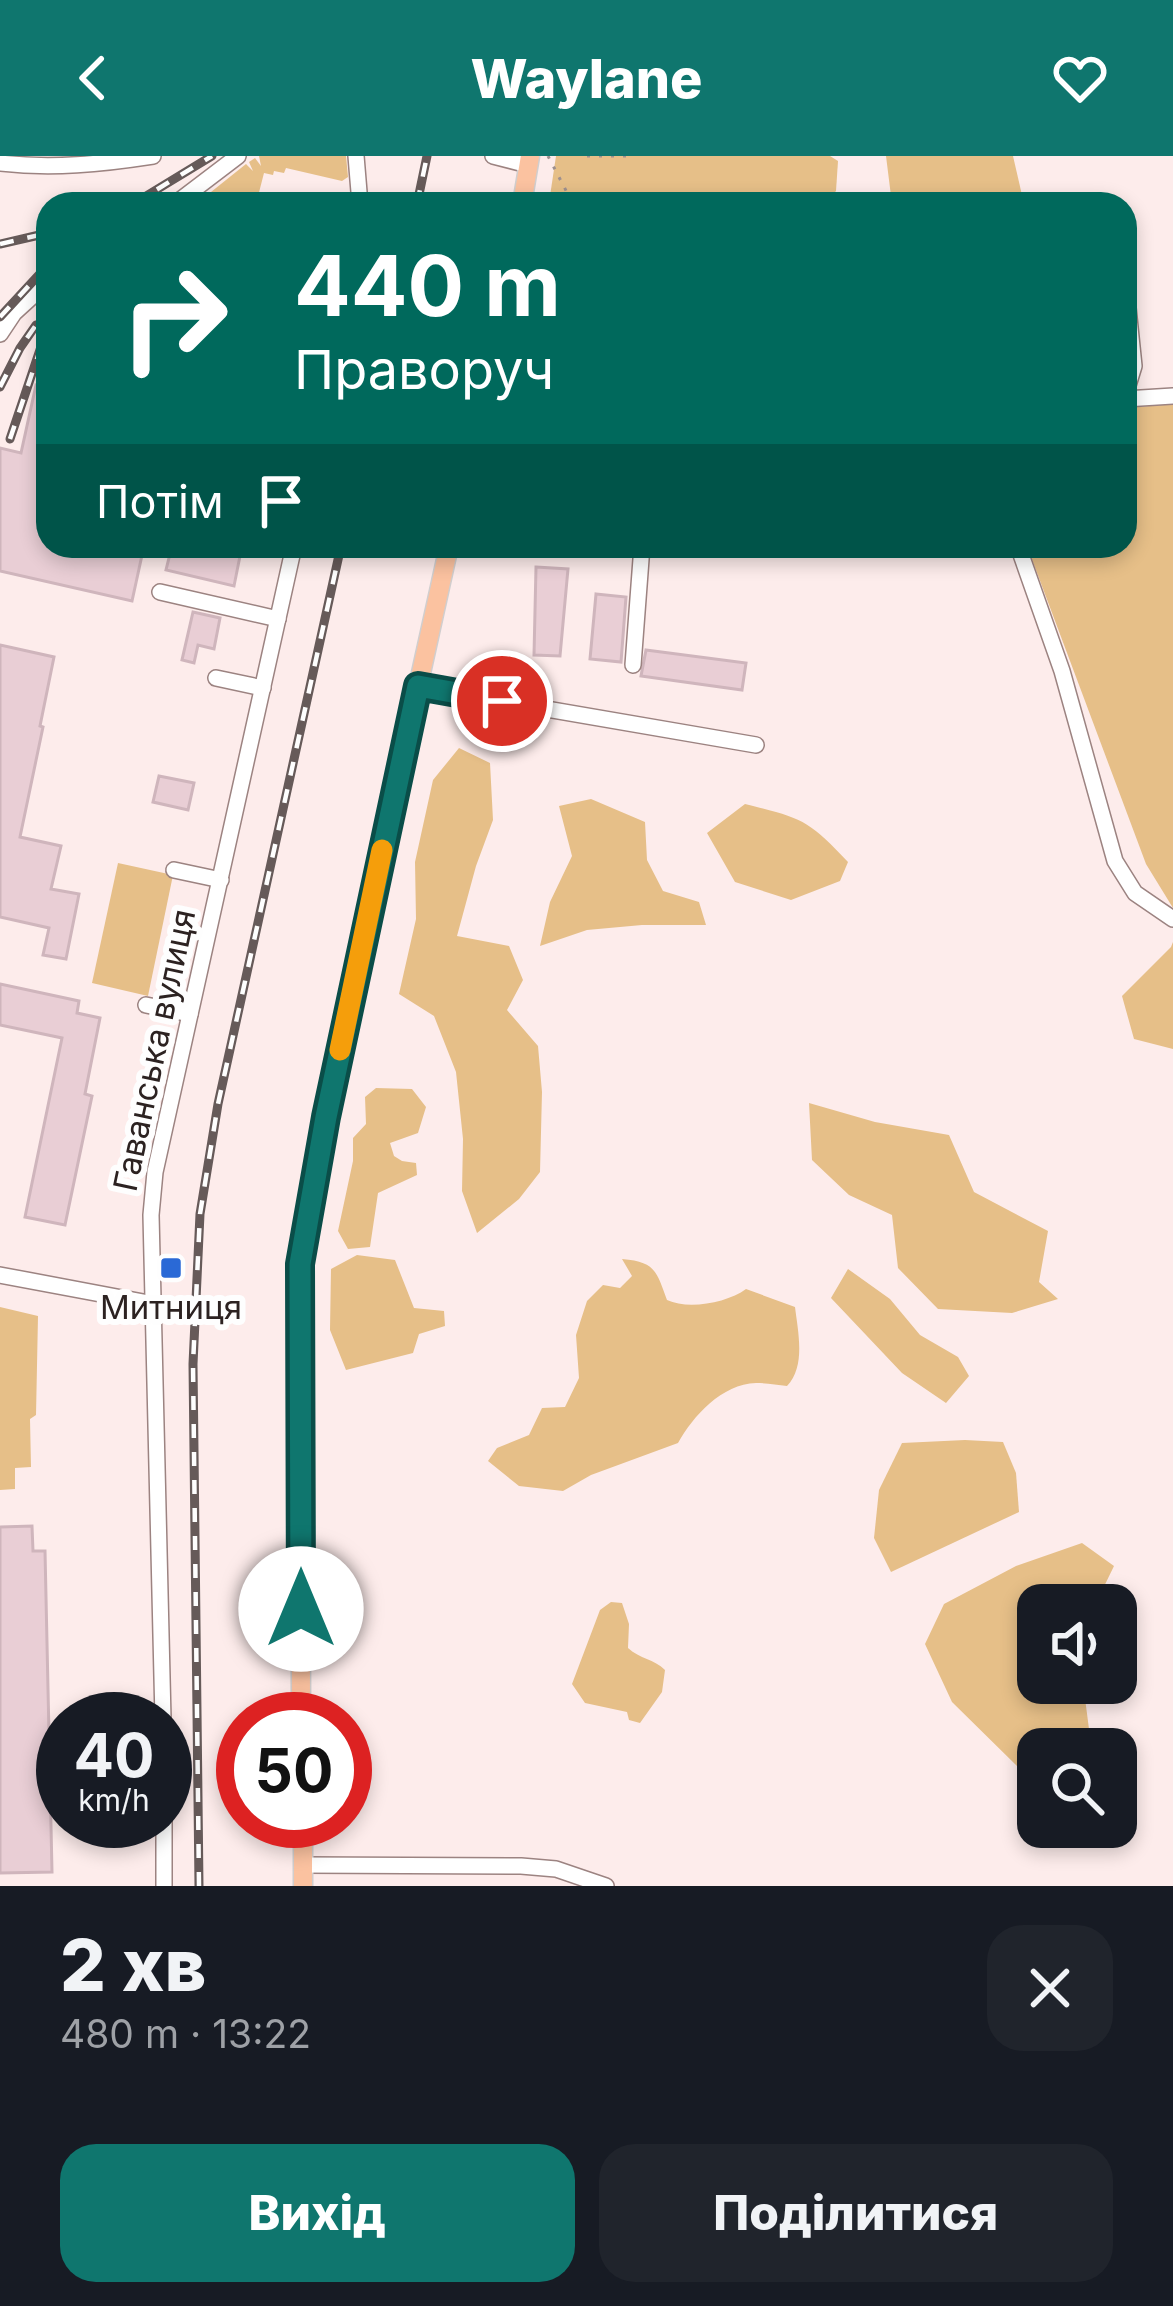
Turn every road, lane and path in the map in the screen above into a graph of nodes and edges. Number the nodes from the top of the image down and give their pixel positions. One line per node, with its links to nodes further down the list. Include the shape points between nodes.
1 (153, 156): 9 (street, via 43,168)
2 (238, 156): 10 (street)
3 (356, 156): 11 (street)
4 (493, 156): 8 (street)
5 (548, 156): 13 (path)
6 (587, 156): 7 (path)
7 (634, 156)
8 (529, 160): 12 (main road)
9 (0, 163)
10 (193, 192)
11 (359, 192)
12 (524, 192)
13 (566, 192)
14 (36, 293): 15 (street)
15 (0, 334)
16 (1173, 395): 17 (street)
17 (1137, 396)
18 (291, 558): 23 (street, Гаванська вулиця)
19 (446, 558): 26 (main road)
20 (641, 558): 24 (street)
21 (1022, 558): 31 (street, via 1115,861 1135,893)
22 (160, 592): 23 (street)
23 (278, 619): 27 (street, Гаванська вулиця)
24 (633, 664)
25 (216, 678): 27 (street)
26 (418, 686): 28 (street); 37 (main road, via 300,1264)
27 (263, 688): 30 (street, Гаванська вулиця)
28 (756, 745)
29 (174, 870): 30 (street)
30 (220, 880): 33 (street, Гаванська вулиця)
31 (1173, 919)
32 (146, 1005): 33 (street)
33 (190, 1014): 35 (street, Гаванська вулиця, via 155,1172)
34 (0, 1275): 35 (street)
35 (154, 1304): 36 (street, Гаванська вулиця)
36 (162, 1692)
37 (302, 1692)
38 (164, 1848): 41 (street)
39 (303, 1848): 40 (main road)
40 (303, 1865): 42 (main road); 43 (street, via 521,1866)
41 (164, 1886)
42 (304, 1886)
43 (606, 1886)

